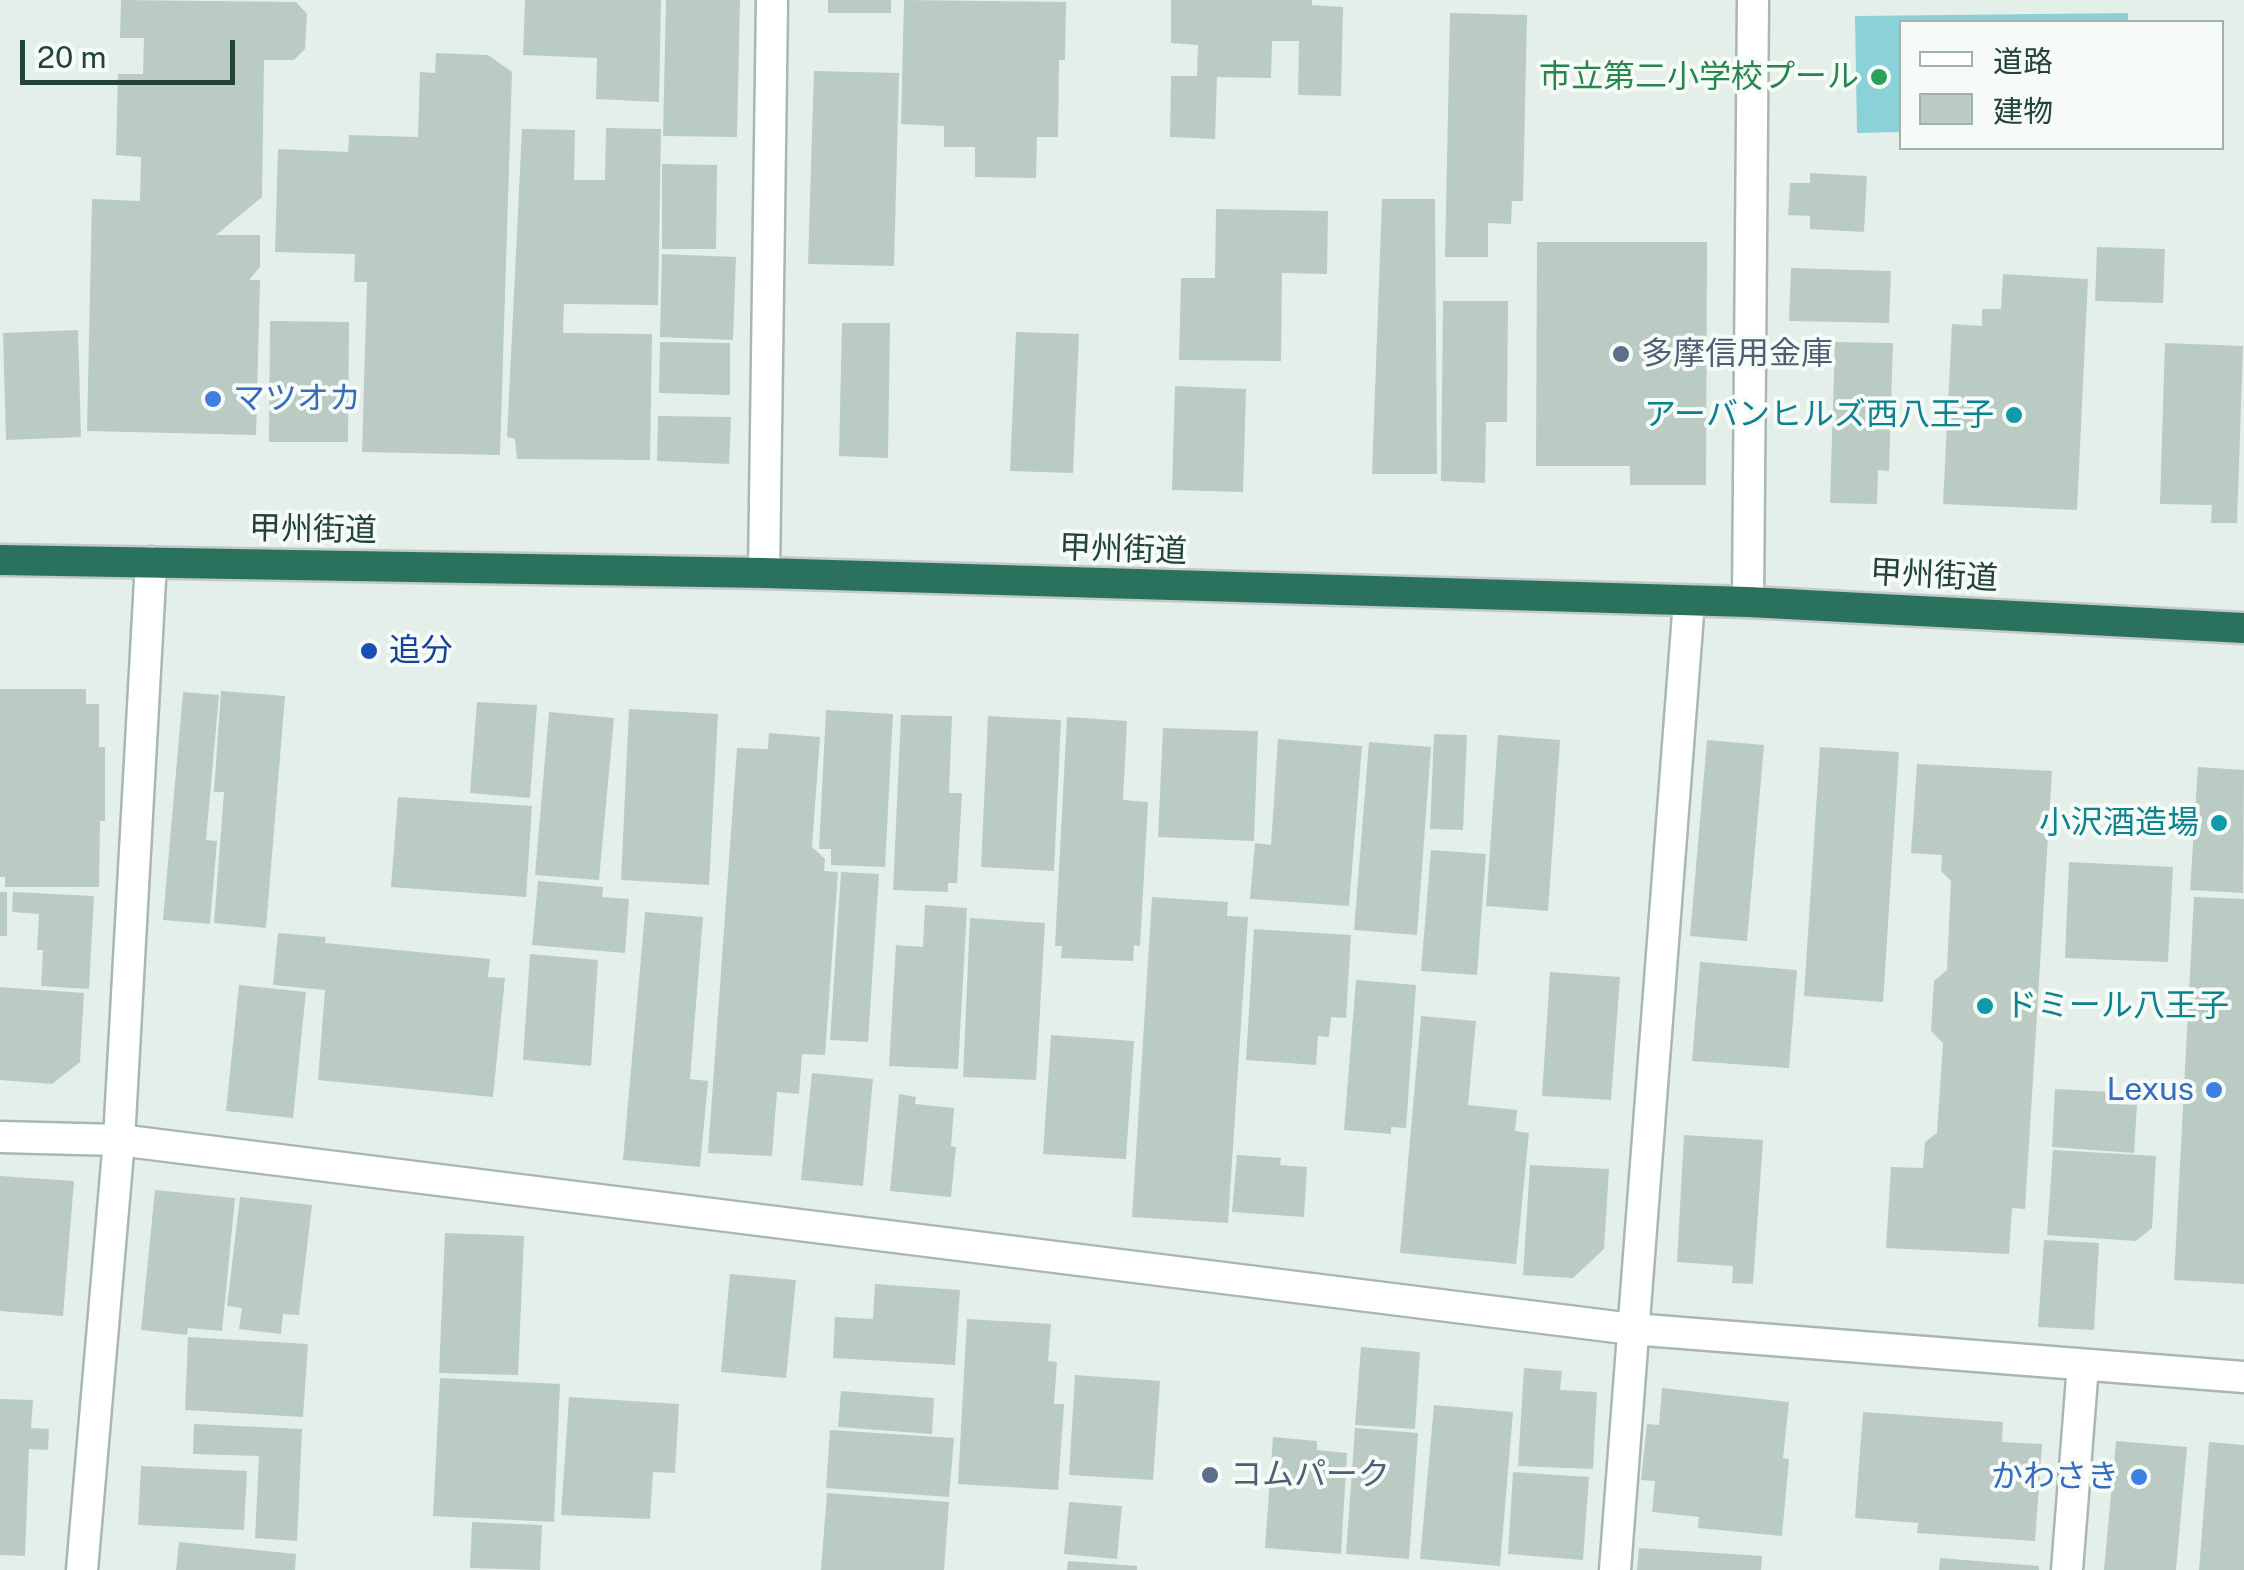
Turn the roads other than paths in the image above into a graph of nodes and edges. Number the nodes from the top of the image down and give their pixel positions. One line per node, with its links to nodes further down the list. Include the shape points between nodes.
1 (772, 0): 5 (street)
2 (1753, 0): 7 (street)
3 (0, 560): 4 (highway, 甲州街道)
4 (150, 562): 5 (highway, 甲州街道); 10 (street)
5 (764, 573): 6 (highway, 甲州街道)
6 (1689, 600): 7 (highway, 甲州街道); 11 (street)
7 (1748, 602): 8 (highway, 甲州街道)
8 (2244, 628)
9 (0, 1137): 10 (street)
10 (120, 1140): 11 (street); 14 (street)
11 (1632, 1329): 12 (street); 15 (street)
12 (2083, 1365): 13 (street); 16 (street)
13 (2244, 1377)
14 (82, 1570)
15 (1615, 1570)
16 (2068, 1570)

